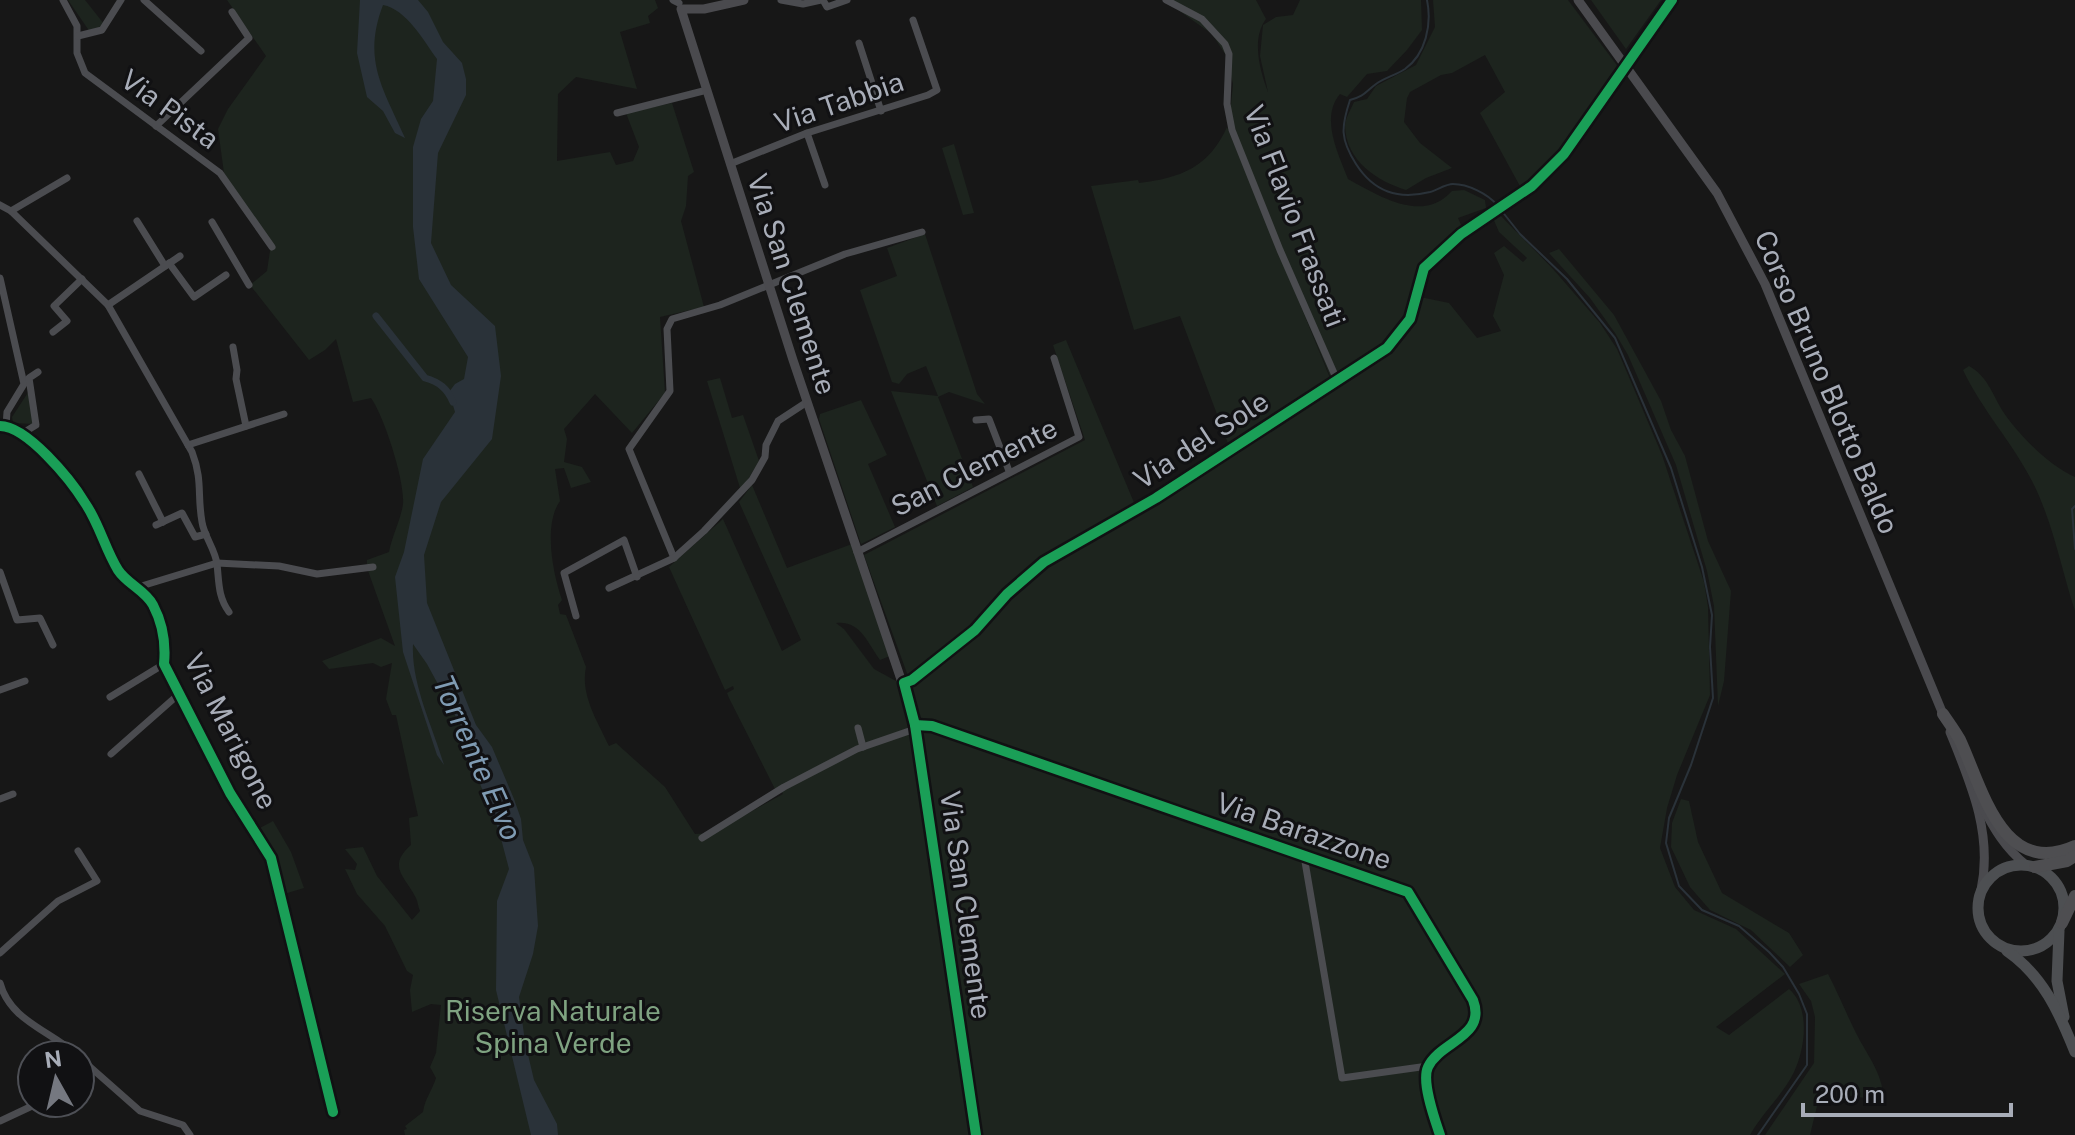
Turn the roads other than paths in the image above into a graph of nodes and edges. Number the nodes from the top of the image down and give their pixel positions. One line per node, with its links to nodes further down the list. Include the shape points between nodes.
1 (63, 0): 14 (street, Via Pista)
2 (121, 0): 14 (street, via 102,30)
3 (144, 0): 16 (street)
4 (744, 0): 11 (street, via 704,9)
5 (781, 0): 6 (street)
6 (822, 0): 7 (street, via 827,7)
7 (847, 0)
8 (1166, 0): 44 (street, Via Flavio Frassati, via 1202,19 1225,44 1232,130)
9 (1578, 0): 17 (street, Corso Bruno Blotto Baldo)
10 (1672, 0): 17 (street)
11 (678, 3): 18 (street, Via San Clemente)
12 (232, 12): 21 (street, via 249,38)
13 (913, 20): 19 (street, Via Tabbia, via 937,90)
14 (78, 36): 21 (street, Via Pista, via 78,60 85,73)
15 (859, 43): 19 (street)
16 (201, 51)
17 (1626, 65): 44 (street, Via del Sole, via 1564,154 1532,186 1461,234 1424,268 1410,319 1387,348); 72 (street, Corso Bruno Blotto Baldo, via 1717,193 1765,284)
18 (707, 90): 20 (street); 23 (street, Via San Clemente)
19 (881, 111): 22 (street, Via Tabbia)
20 (617, 113)
21 (156, 126): 31 (street, Via Pista, via 223,175)
22 (807, 133): 23 (street, Via Tabbia); 25 (street)
23 (730, 164): 38 (street, Via San Clemente)
24 (67, 178): 27 (street)
25 (825, 185)
26 (0, 205): 27 (street)
27 (11, 211): 36 (street)
28 (137, 221): 33 (street)
29 (212, 222): 37 (street)
30 (922, 232): 38 (street, via 845,254)
31 (272, 247)
32 (180, 256): 33 (street)
33 (167, 265): 34 (street, via 194,297); 39 (street)
34 (226, 275)
35 (0, 278): 48 (street, via 24,384)
36 (82, 279): 39 (street); 40 (street, via 54,306 67,321)
37 (249, 285)
38 (769, 285): 45 (street, Via San Clemente); 56 (street, via 669,323 670,391 629,449)
39 (108, 305): 51 (street)
40 (53, 332)
41 (233, 347): 49 (street)
42 (1054, 358): 52 (street, San Clemente, via 1079,437)
43 (38, 372): 50 (street, via 29,378 36,425)
44 (1337, 380): 68 (street, Via del Sole, via 1156,498 1044,562 968,636)
45 (807, 402): 55 (street, Via San Clemente); 56 (street, via 778,421 752,480)
46 (284, 414): 49 (street)
47 (976, 420): 52 (street, via 989,419)
48 (3, 426): 50 (street, Via Marigone)
49 (246, 426): 51 (street)
50 (23, 433): 61 (street, Via Marigone, via 86,503 118,569)
51 (188, 445): 54 (street, via 200,474)
52 (1009, 471): 55 (street, San Clemente)
53 (139, 474): 54 (street, via 159,523 182,513 195,537)
54 (206, 534): 57 (street)
55 (857, 552): 68 (street, Via San Clemente)
56 (674, 558): 60 (street)
57 (217, 563): 58 (street, via 317,574); 61 (street); 63 (street, via 222,603)
58 (373, 567)
59 (0, 572): 65 (street, via 17,620 40,618)
60 (637, 577): 62 (street); 64 (street, via 624,540 564,573)
61 (135, 588): 66 (street, Via Marigone, via 151,601 159,619 166,645)
62 (609, 588)
63 (229, 612)
64 (576, 616)
65 (53, 645)
66 (164, 664): 70 (street, Via Marigone); 71 (street)
67 (25, 681): 69 (street)
68 (904, 683): 73 (street, Via San Clemente)
69 (0, 690)
70 (179, 694): 76 (street); 97 (street, Via Marigone, via 271,858)
71 (110, 697)
72 (1943, 714): 77 (street, Corso Bruno Blotto Baldo); 81 (highway, via 2002,831 2018,845 2039,851)
73 (915, 727): 75 (street); 83 (street, Via Barazzone, via 932,726); 99 (street, Via San Clemente)
74 (858, 728): 75 (street)
75 (863, 747): 80 (street, via 784,787)
76 (111, 754)
77 (1964, 766): 85 (street, Corso Bruno Blotto Baldo, via 1996,833); 86 (street, Corso Bruno Blotto Baldo, via 1985,838)
78 (13, 794): 79 (street)
79 (0, 799)
80 (702, 838)
81 (2075, 846)
82 (78, 851): 90 (street, via 97,881 58,901)
83 (1304, 856): 95 (street, via 1342,1078); 95 (street, Via Barazzone, via 1408,892 1473,1000 1478,1013 1474,1025)
84 (2075, 856): 85 (highway)
85 (2030, 866): 86 (main road, via 2004,868); 88 (main road, via 2046,872 2060,890)
86 (1981, 890): 89 (main road, via 1980,922)
87 (2075, 896): 88 (highway)
88 (2060, 926): 89 (main road, via 2033,950); 92 (main road, via 2057,981)
89 (2000, 946): 92 (main road, via 2042,983)
90 (0, 953)
91 (0, 983): 93 (street, via 11,1007)
92 (2067, 1033): 94 (main road)
93 (52, 1039)
94 (2075, 1052)
95 (1428, 1066): 100 (street, via 1431,1110)
96 (96, 1073): 98 (street, via 140,1111 183,1125)
97 (333, 1112)
98 (190, 1135)
99 (976, 1135)
100 (1440, 1135)

